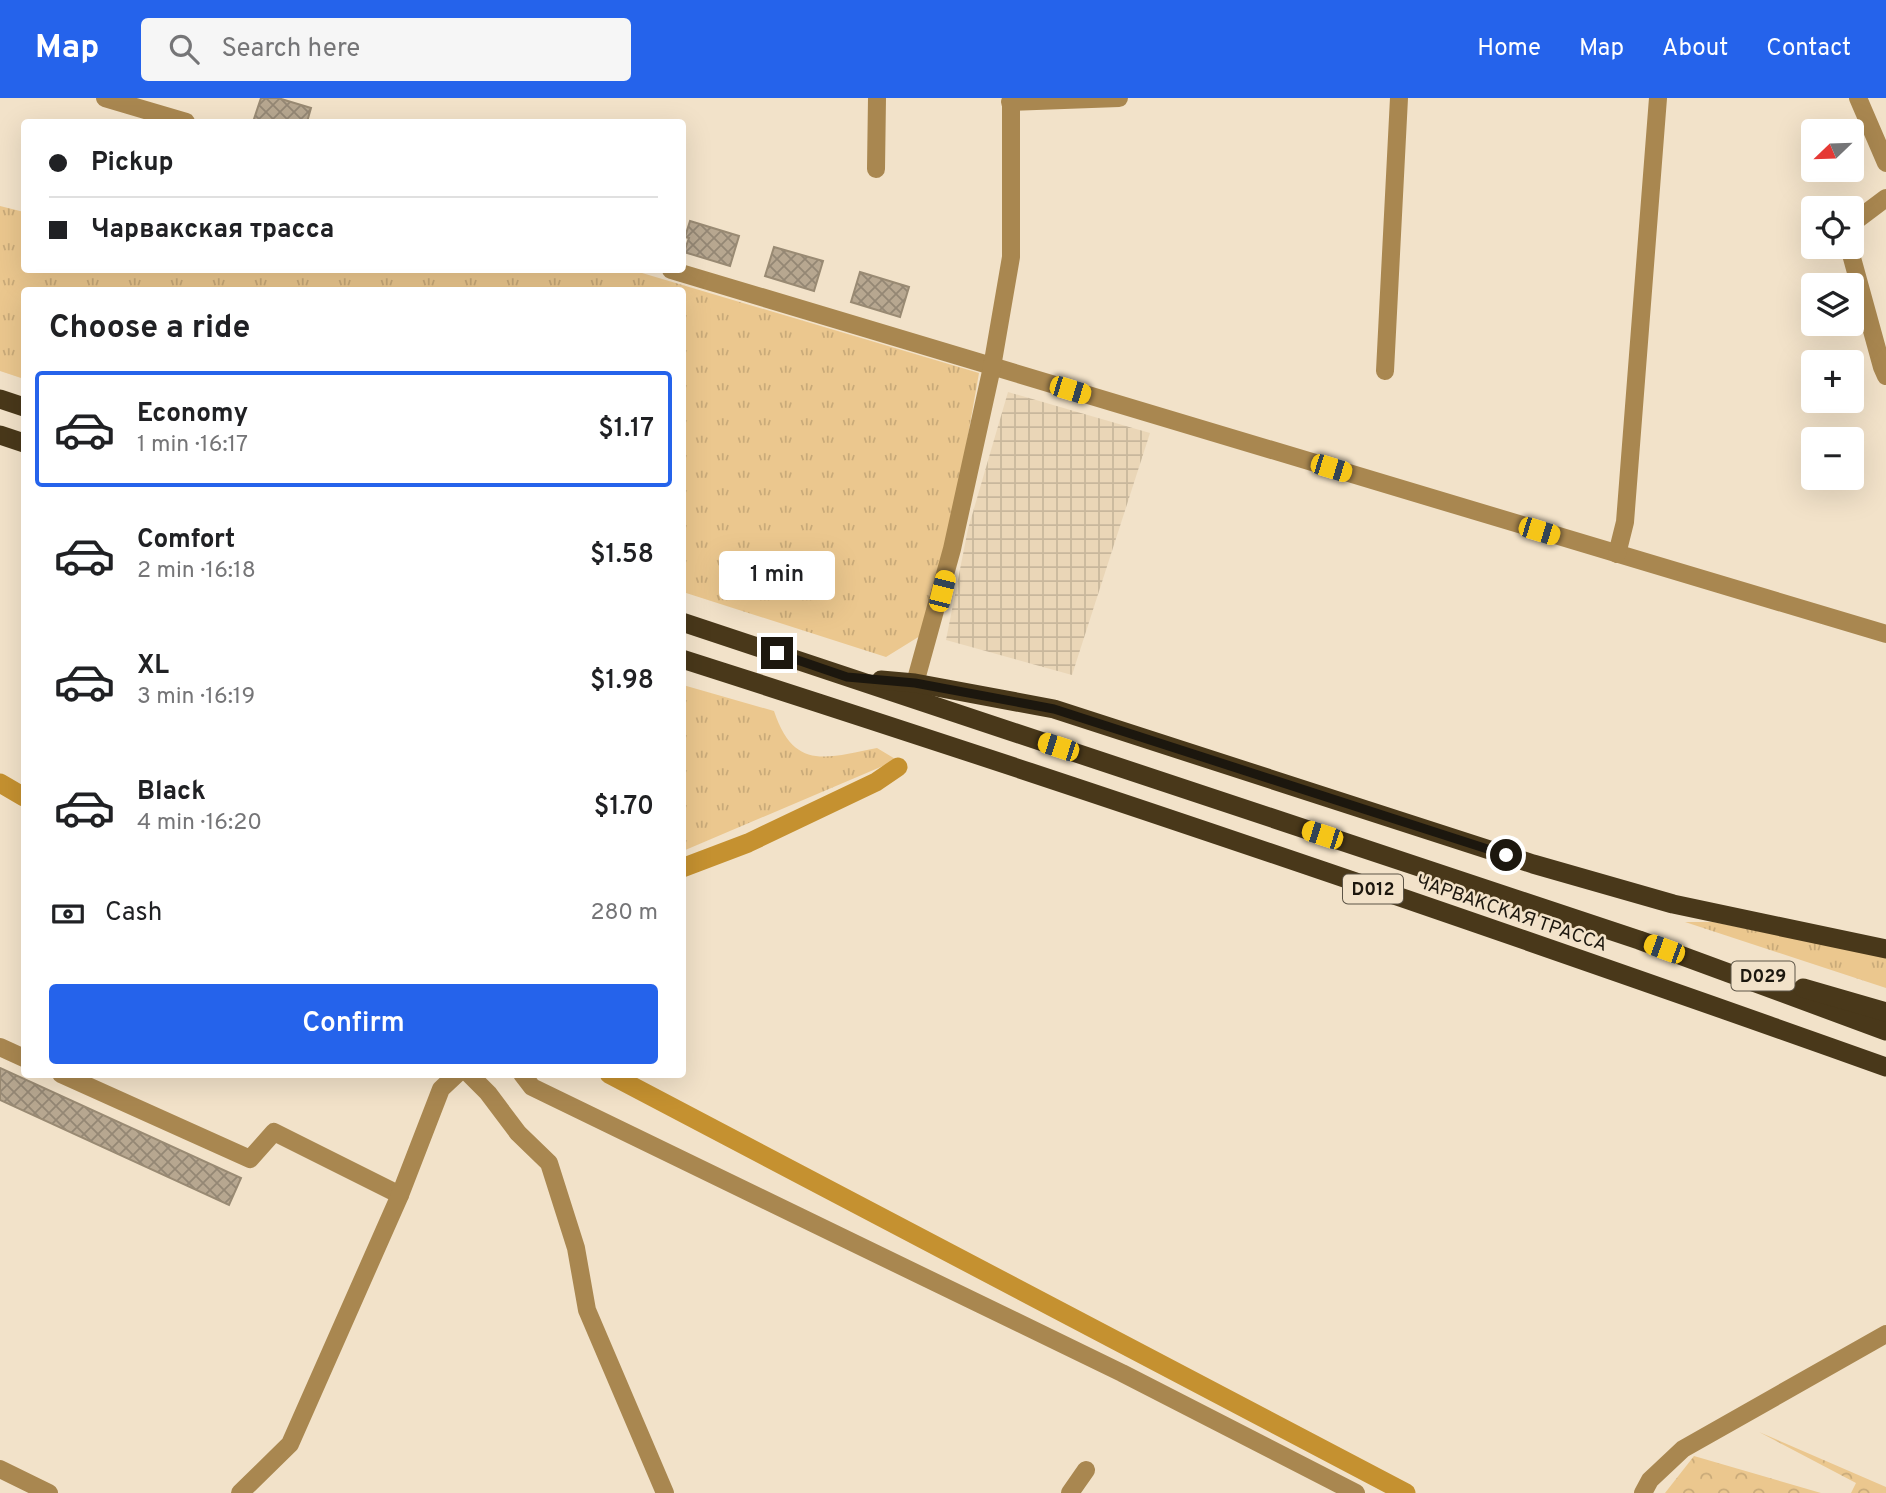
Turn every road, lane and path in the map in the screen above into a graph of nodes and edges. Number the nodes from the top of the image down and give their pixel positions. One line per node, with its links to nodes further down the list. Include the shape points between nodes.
1 (105, 98): 8 (street)
2 (877, 98): 10 (street)
3 (1119, 98): 7 (street)
4 (1399, 98): 16 (street)
5 (1658, 98): 22 (street, via 1625,522)
6 (1858, 98): 9 (street)
7 (1011, 100): 15 (street, via 1011,257)
8 (176, 119)
9 (1886, 163)
10 (876, 169)
11 (1886, 198): 12 (street)
12 (1864, 214)
13 (1852, 259): 17 (street)
14 (681, 273): 15 (street)
15 (992, 367): 22 (street); 27 (street, via 950,560)
16 (1385, 370)
17 (1886, 376)
18 (0, 399): 19 (highway)
19 (21, 406)
20 (0, 435): 21 (highway)
21 (21, 442)
22 (1617, 554): 24 (street)
23 (686, 623): 26 (highway, ЧАРВАКСКАЯ ТРАССА / D012)
24 (1886, 634)
25 (686, 660): 34 (highway, ЧАРВАКСКАЯ ТРАССА / D012, via 1511,935)
26 (847, 677): 27 (highway); 28 (highway, ЧАРВАКСКАЯ ТРАССА / D012)
27 (915, 683): 29 (highway, via 1054,709 1533,864 1673,904)
28 (1639, 940): 30 (highway, D029); 31 (highway, ЧАРВАКСКАЯ ТРАССА / D012)
29 (1886, 949)
30 (1886, 1012)
31 (1886, 1031)
32 (0, 1047): 33 (street)
33 (21, 1057)
34 (1886, 1067)
35 (70, 1078): 39 (street, via 250,1158 274,1132)
36 (452, 1078): 39 (street, via 441,1088)
37 (473, 1078): 45 (street, via 549,1163 576,1248 587,1310)
38 (525, 1078): 47 (street, via 532,1087 1122,1373)
39 (400, 1195): 44 (street, via 290,1444)
40 (1886, 1334): 48 (street, via 1683,1449 1650,1480)
41 (0, 1469): 43 (street)
42 (1086, 1470): 46 (street)
43 (49, 1493)
44 (240, 1493)
45 (665, 1493)
46 (1070, 1493)
47 (1356, 1493)
48 (1643, 1493)

